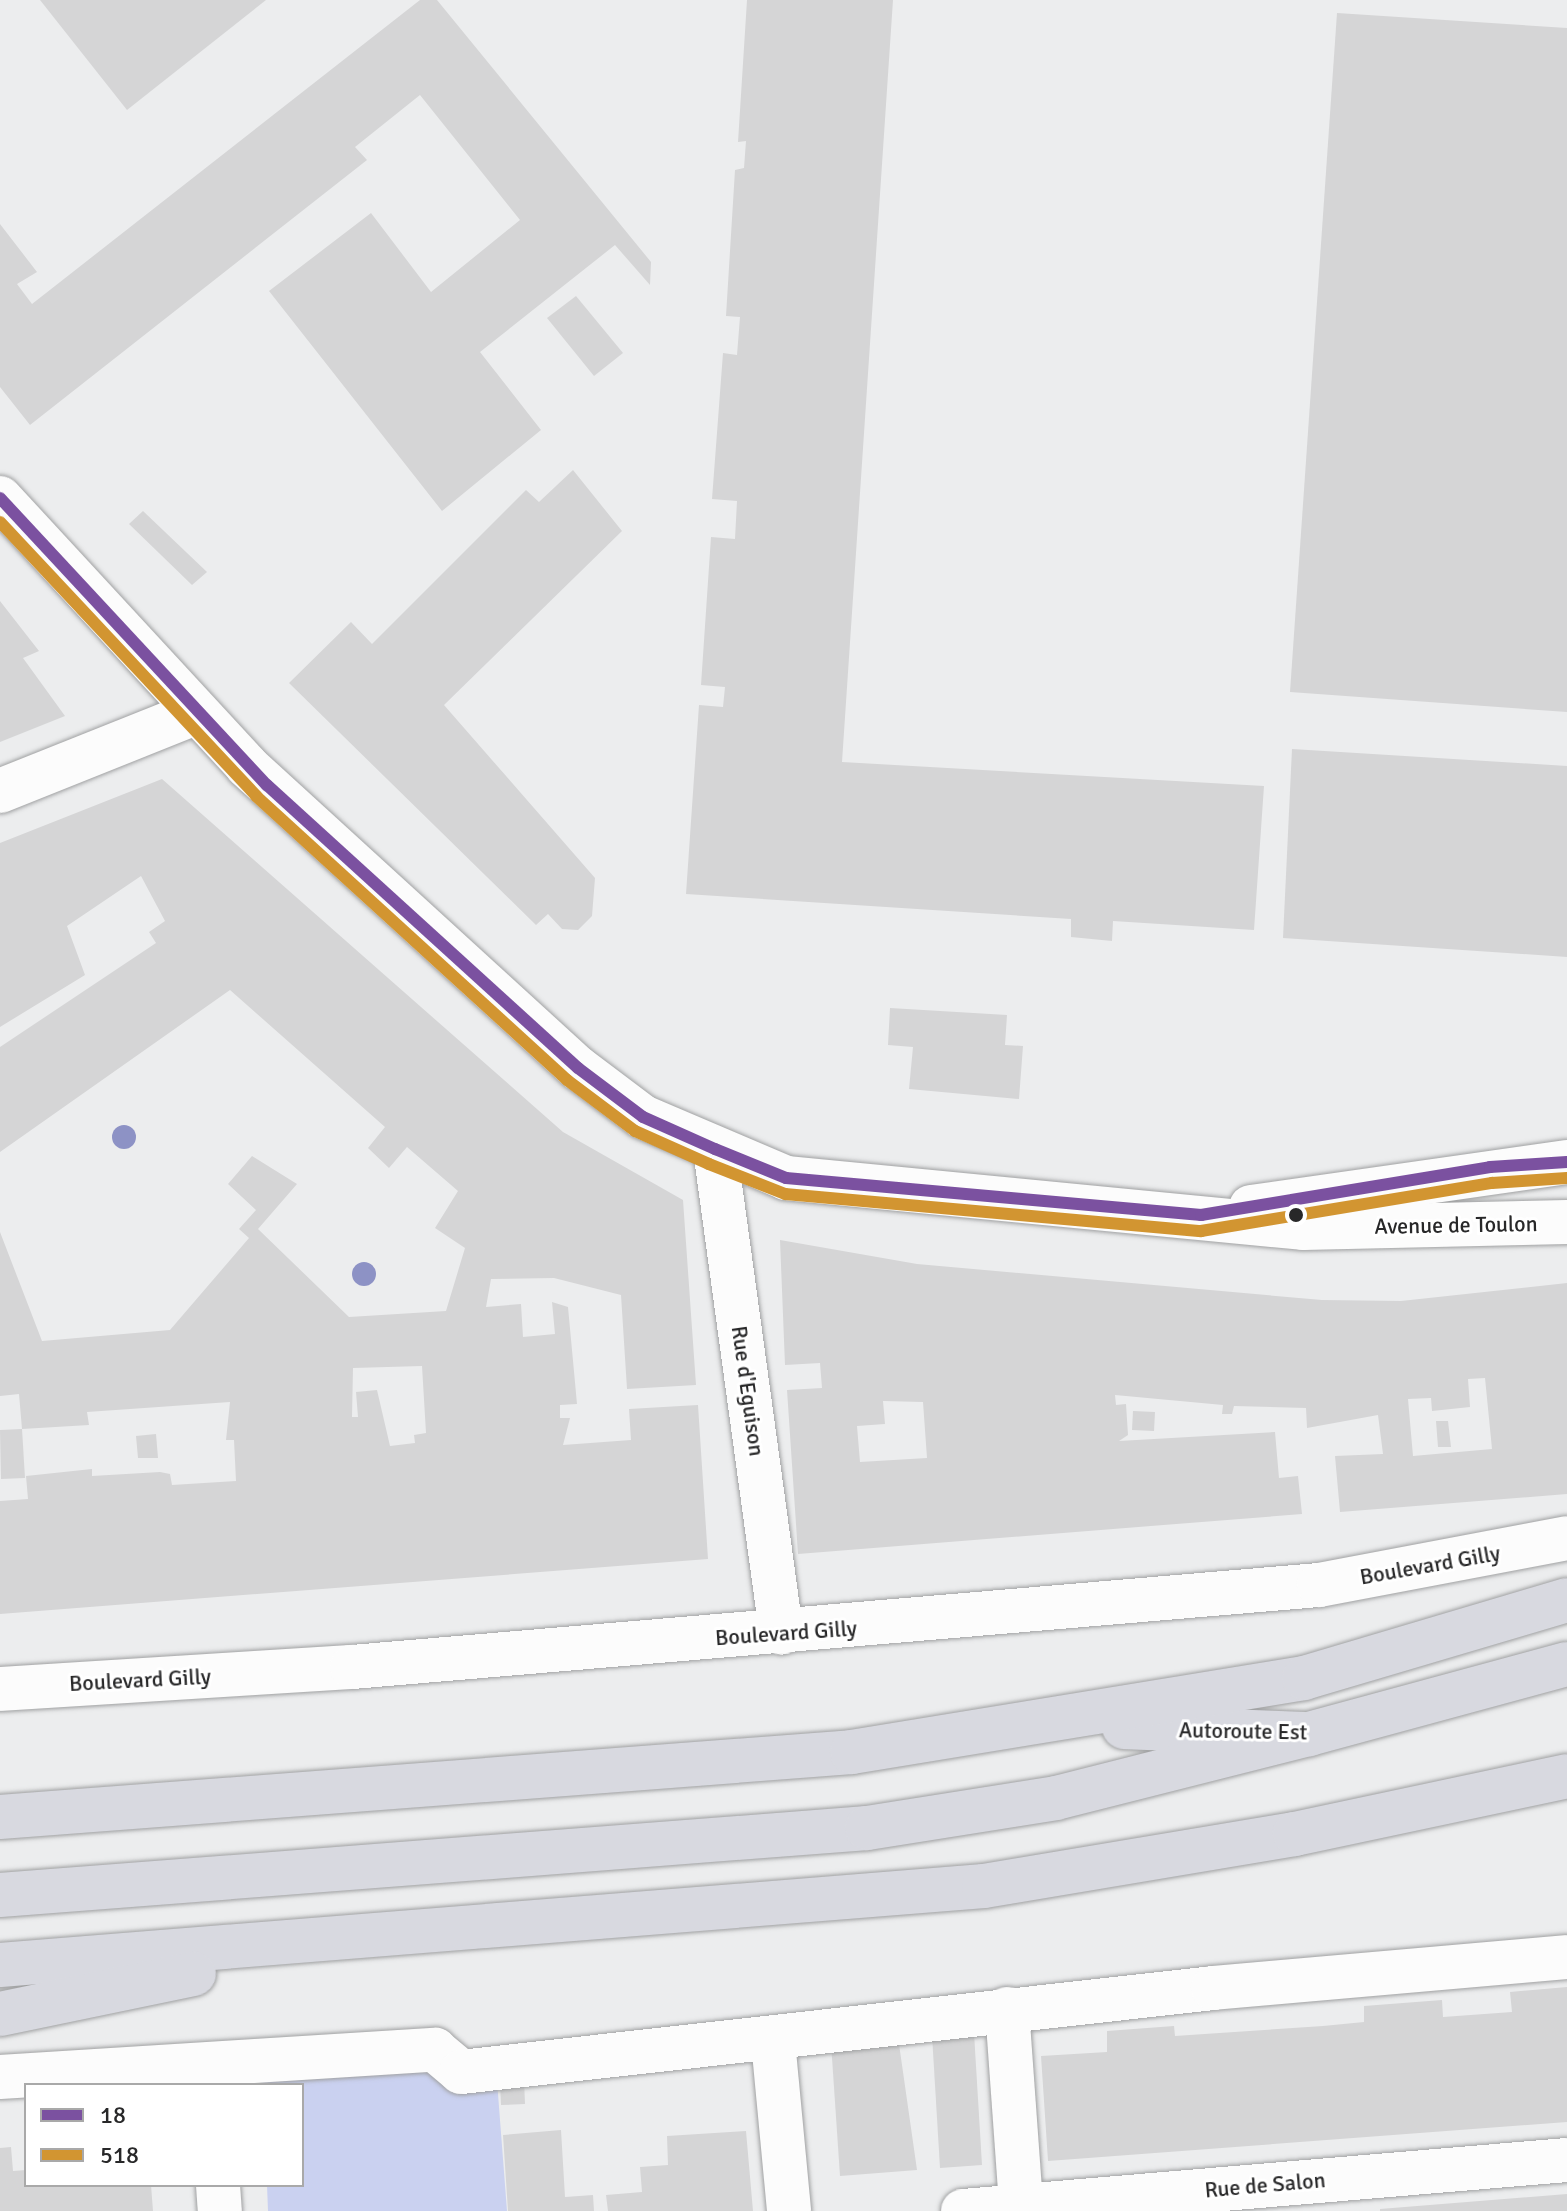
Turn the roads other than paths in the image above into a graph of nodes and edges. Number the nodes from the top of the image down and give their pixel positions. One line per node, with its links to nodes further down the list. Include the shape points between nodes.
1 (0, 498): 2 (street, Avenue de Toulon)
2 (195, 713): 3 (street); 4 (street, Avenue de Toulon, via 578,1068 643,1117)
3 (0, 791)
4 (715, 1149): 6 (street, Avenue de Toulon, via 786,1178); 10 (street, Rue d'Eguison)
5 (1567, 1162): 6 (street, Avenue de Toulon, via 1490,1167)
6 (1201, 1215): 7 (street, Avenue de Toulon, via 1303,1228)
7 (1567, 1222)
8 (1567, 1538): 10 (street, Boulevard Gilly, via 1319,1585)
9 (1567, 1600): 13 (highway, via 1304,1678)
10 (781, 1633): 12 (street, Boulevard Gilly)
11 (1567, 1664): 14 (highway, Autoroute Est)
12 (0, 1689)
13 (1053, 1722): 14 (highway, Autoroute Est); 16 (highway, via 852,1752)
14 (1309, 1734): 17 (highway, via 1056,1798 867,1828)
15 (1564, 1775): 18 (highway, via 1295,1834 984,1886)
16 (0, 1817)
17 (0, 1895)
18 (361, 1939): 20 (highway); 22 (highway)
19 (1567, 1957): 21 (street)
20 (0, 1965)
21 (1007, 2009): 23 (street); 28 (street)
22 (0, 2014)
23 (773, 2041): 24 (street, via 461,2072 435,2050); 30 (street)
24 (210, 2074): 25 (street)
25 (0, 2077)
26 (1567, 2160): 28 (street, Rue de Salon)
27 (218, 2187): 29 (street)
28 (1021, 2205): 31 (street, Rue de Salon)
29 (220, 2211)
30 (789, 2211)
31 (963, 2211)

